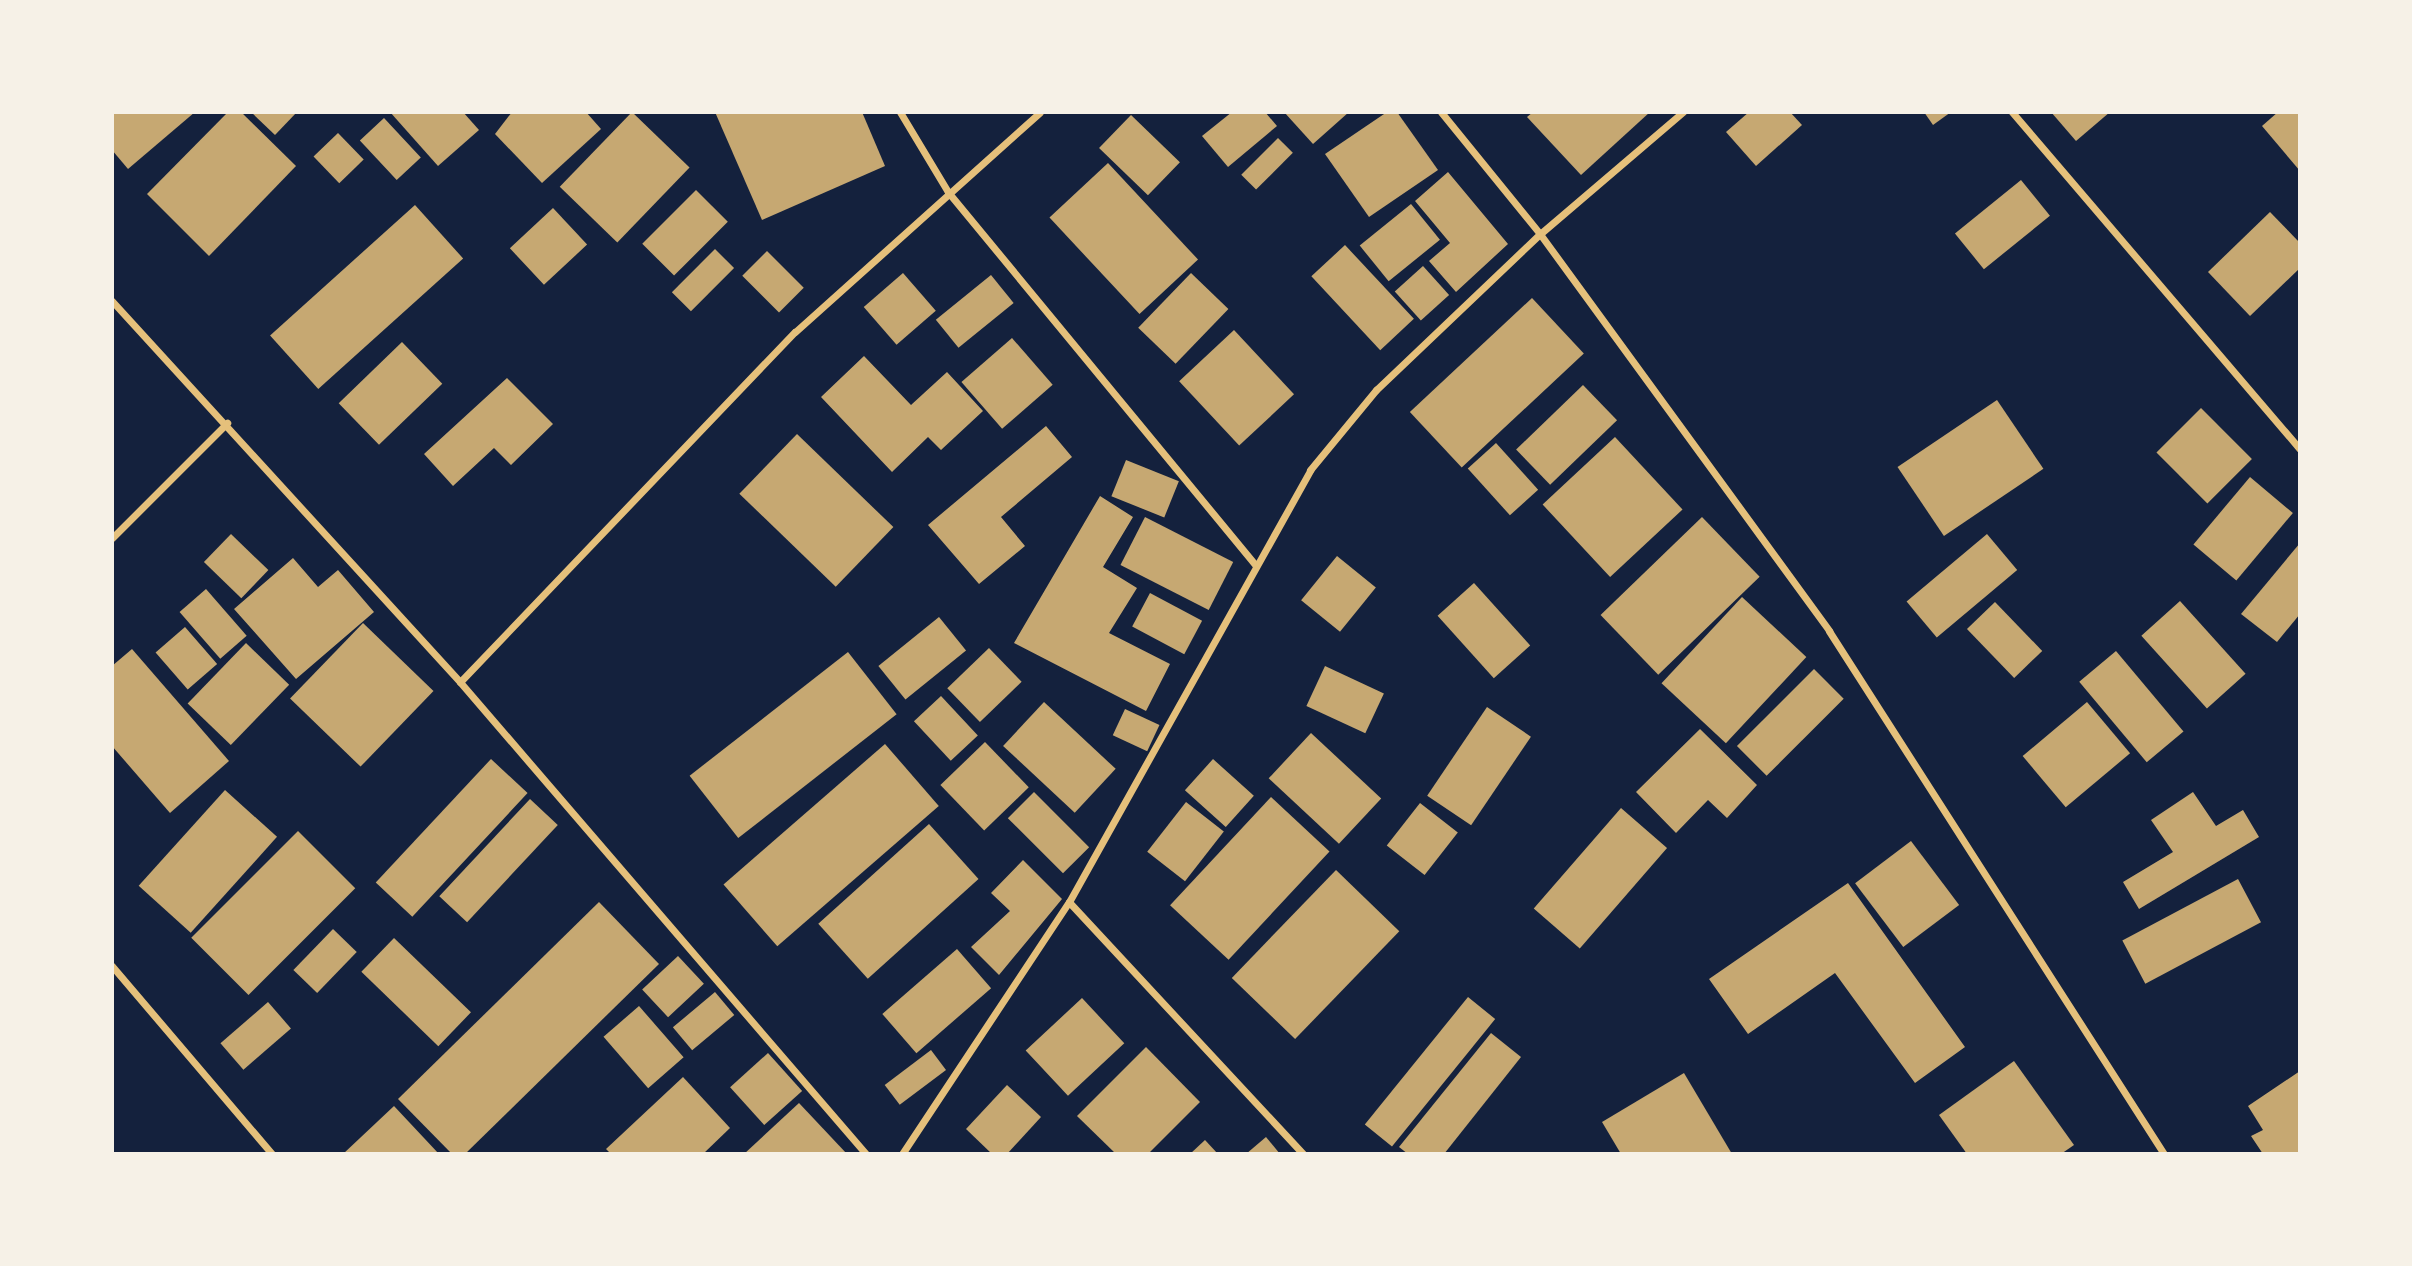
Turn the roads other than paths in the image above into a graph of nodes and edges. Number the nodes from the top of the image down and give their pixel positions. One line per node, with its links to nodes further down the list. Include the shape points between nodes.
1 (900, 112): 6 (street)
2 (1040, 112): 6 (street)
3 (1441, 112): 7 (street)
4 (1683, 112): 7 (street)
5 (2012, 112): 10 (street)
6 (948, 192): 12 (street); 13 (street, via 795,332)
7 (1540, 234): 12 (street, via 1342,427 1310,470); 20 (street, via 1829,631)
8 (112, 301): 9 (street)
9 (227, 423): 11 (street); 13 (street)
10 (2300, 449)
11 (112, 538)
12 (1256, 566): 14 (street)
13 (460, 682): 17 (street)
14 (1069, 902): 18 (street); 19 (street)
15 (112, 966): 16 (street)
16 (272, 1154)
17 (866, 1154)
18 (902, 1154)
19 (1303, 1154)
20 (2164, 1154)

